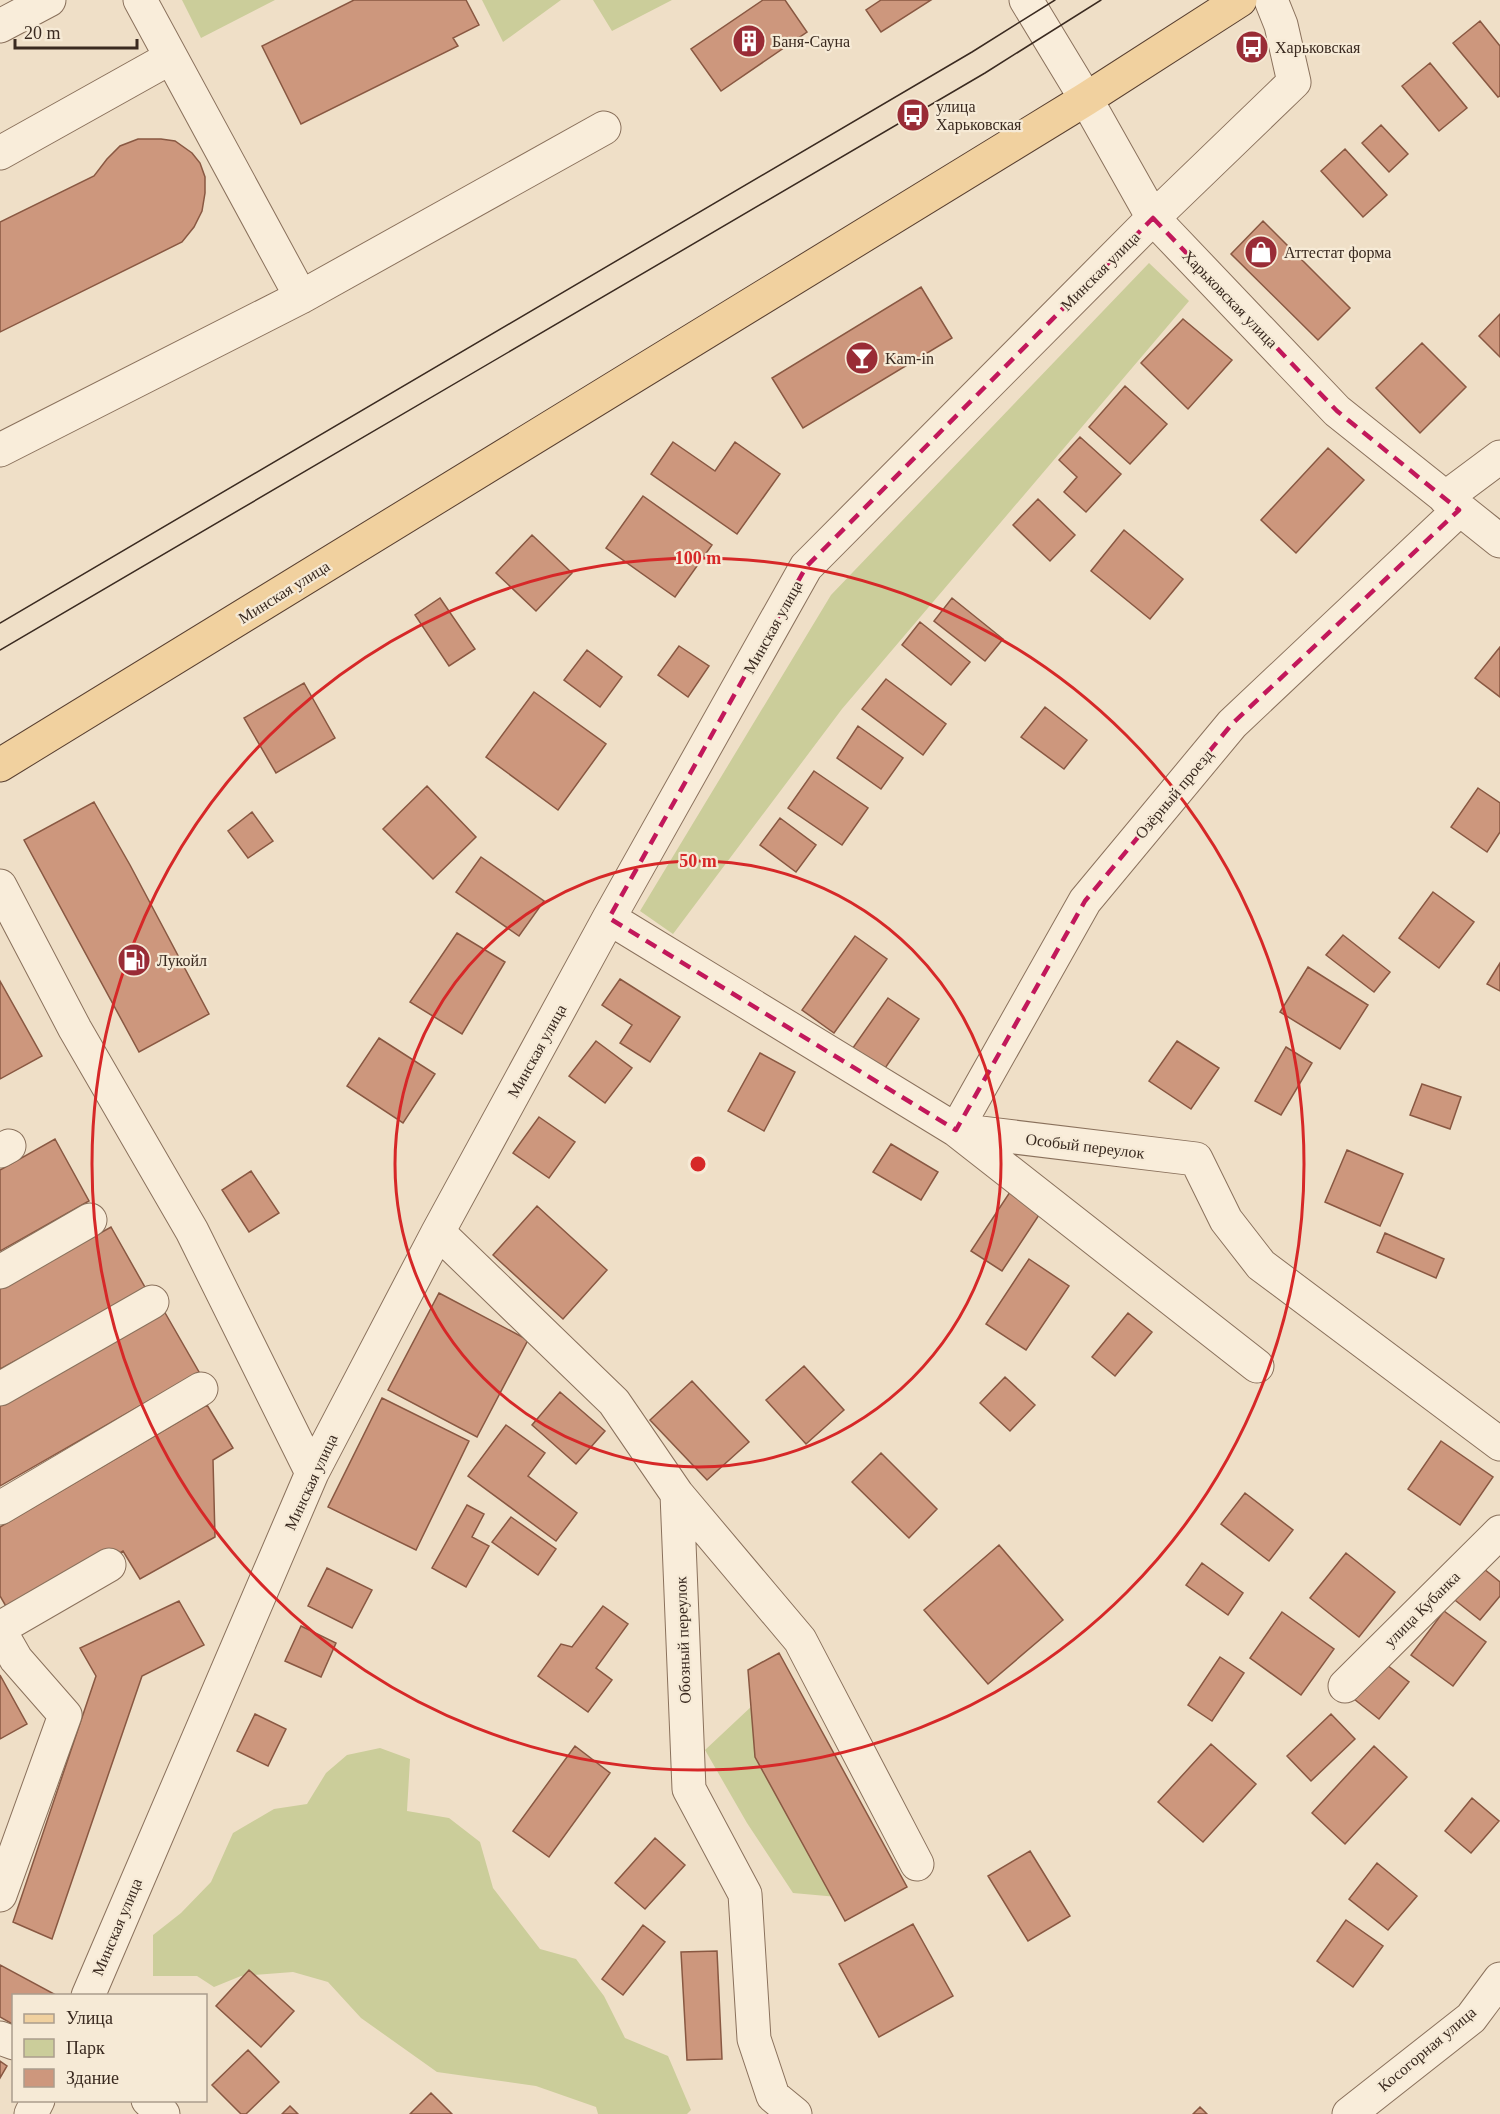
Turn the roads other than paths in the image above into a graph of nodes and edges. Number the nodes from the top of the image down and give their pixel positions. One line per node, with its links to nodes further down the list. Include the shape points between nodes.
1 (49, 0): 6 (street)
2 (140, 0): 7 (street)
3 (1026, 0): 8 (street, Харьковская улица)
4 (1239, 0): 8 (main road, Минская улица)
5 (1271, 0): 11 (street, Минская улица, via 1294,82)
6 (0, 26)
7 (170, 58): 10 (street); 12 (street)
8 (1086, 99): 11 (street, Харьковская улица); 17 (main road, Минская улица)
9 (604, 128): 12 (street)
10 (0, 153)
11 (1153, 218): 15 (street, Харьковская улица, via 1337,411); 19 (street, Минская улица, via 806,567)
12 (301, 297): 13 (street)
13 (0, 450)
14 (1500, 457): 15 (street, Озёрный проезд)
15 (1452, 504): 16 (street, Харьковская улица); 20 (street, Озёрный проезд, via 1232,724 1085,901)
16 (1500, 541)
17 (0, 765)
18 (0, 886): 29 (street, via 75,1029 192,1231)
19 (609, 918): 20 (street, Особый переулок); 22 (street, Минская улица)
20 (956, 1130): 25 (street); 28 (street, Особый переулок, via 1196,1159 1226,1220 1261,1265)
21 (90, 1220): 23 (street)
22 (438, 1232): 29 (street, Минская улица); 30 (street, via 614,1402)
23 (0, 1272)
24 (152, 1302): 26 (street)
25 (1257, 1366)
26 (0, 1389)
27 (201, 1389): 31 (street)
28 (1500, 1444)
29 (312, 1473): 39 (street, Минская улица)
30 (677, 1494): 36 (street, via 800,1640); 42 (street, Обозный переулок, via 689,1789 745,1894 754,2039 773,2096)
31 (0, 1508)
32 (1500, 1532): 35 (street, улица Кубанка)
33 (109, 1564): 34 (street)
34 (0, 1630): 37 (street, via 16,1659 65,1715)
35 (1345, 1686)
36 (917, 1864)
37 (0, 1895)
38 (1500, 1979): 43 (street, Косогорная улица, via 1471,2018)
39 (88, 1994)
40 (150, 2102): 41 (street)
41 (163, 2114)
42 (795, 2114)
43 (1349, 2114)

